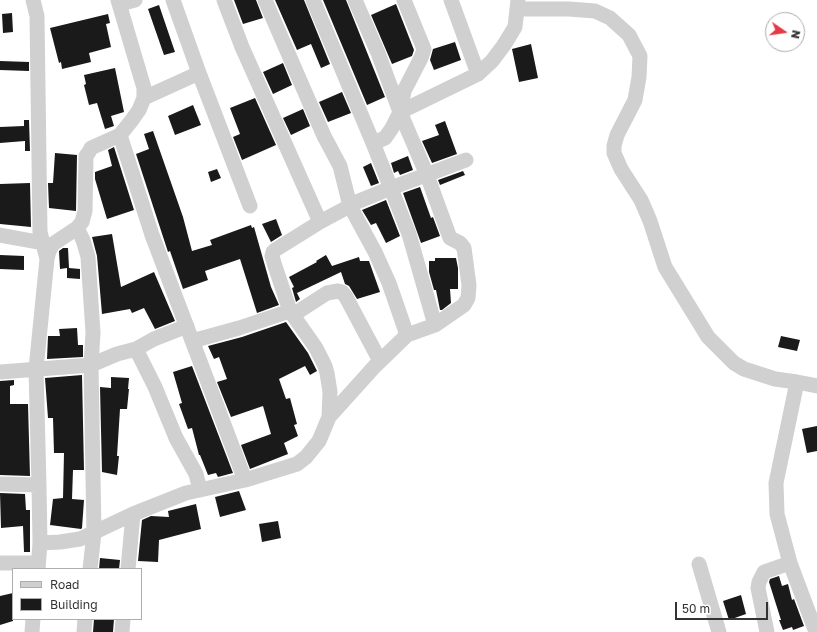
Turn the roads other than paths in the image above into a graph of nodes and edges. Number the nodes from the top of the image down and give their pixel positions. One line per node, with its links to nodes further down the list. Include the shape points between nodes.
1 (33, 0): 26 (street, via 37,16 40,232)
2 (135, 0): 10 (street)
3 (173, 0): 12 (street)
4 (224, 0): 23 (street, via 242,47)
5 (265, 0): 22 (street, via 324,136 340,166)
6 (313, 0): 17 (street)
7 (355, 0): 15 (street)
8 (404, 0): 15 (street, via 424,49 422,58 404,91)
9 (451, 0): 13 (street)
10 (119, 2): 14 (street, via 144,88)
11 (518, 4): 13 (street, via 515,27 492,61); 38 (street, via 594,11 610,18 629,35 640,56 639,77 635,100 617,135 614,153 641,200 665,267 708,337 734,363 775,379)
12 (199, 73): 14 (street); 21 (street)
13 (478, 74): 15 (street)
14 (144, 98): 16 (street, via 139,110)
15 (400, 112): 17 (street, via 385,138); 19 (street)
16 (120, 135): 24 (street, via 91,148 86,156 85,210 82,222); 30 (street, via 152,235)
17 (373, 143): 20 (street)
18 (466, 160): 19 (street)
19 (426, 175): 20 (street); 29 (street, via 450,238 464,248 469,285 468,298 464,305)
20 (391, 188): 22 (street); 29 (street, via 409,234)
21 (250, 206)
22 (350, 206): 23 (street); 31 (street, via 389,283)
23 (320, 222): 28 (street, via 273,252 274,263)
24 (77, 228): 27 (street, via 53,244); 35 (street, via 88,257 93,333)
25 (0, 235): 26 (street)
26 (43, 243): 27 (street)
27 (47, 259): 36 (street)
28 (291, 313): 32 (street); 34 (street, via 327,293 342,292); 40 (street, via 316,348 325,366 330,392)
29 (435, 325): 31 (street)
30 (187, 326): 32 (street); 33 (street)
31 (407, 335): 34 (street)
32 (192, 341): 41 (street)
33 (136, 348): 35 (street); 44 (street, via 176,438 196,474)
34 (380, 361): 40 (street)
35 (91, 365): 36 (street); 46 (street)
36 (36, 369): 37 (street); 43 (street)
37 (0, 372)
38 (797, 382): 39 (street); 49 (street, via 776,483 777,514)
39 (817, 386)
40 (329, 417): 41 (street, via 319,440 297,464)
41 (245, 480): 44 (street)
42 (0, 484): 43 (street)
43 (39, 485): 47 (street)
44 (200, 490): 45 (street)
45 (133, 514): 46 (street); 53 (street)
46 (94, 534): 47 (street, via 80,539); 52 (street)
47 (40, 543): 51 (street)
48 (0, 563): 51 (street)
49 (790, 563): 61 (street, via 764,572 758,582); 62 (street)
50 (700, 564): 60 (street)
51 (38, 566)
52 (90, 568)
53 (128, 568)
54 (33, 620): 57 (street)
55 (85, 620): 58 (street)
56 (123, 620): 59 (street)
57 (32, 632)
58 (84, 632)
59 (122, 632)
60 (719, 632)
61 (767, 632)
62 (816, 632)

